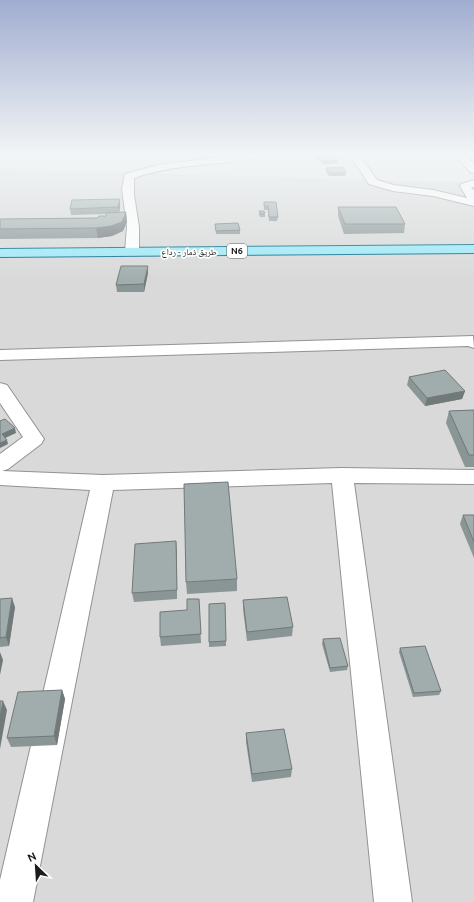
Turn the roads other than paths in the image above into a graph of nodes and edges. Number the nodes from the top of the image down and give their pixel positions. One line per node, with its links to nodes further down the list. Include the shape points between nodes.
1 (129, 195): 5 (street, via 133,226)
2 (442, 195): 3 (street)
3 (474, 203)
4 (474, 250): 5 (main road, طريق ذمار - رداع / N6)
5 (132, 252): 6 (main road, طريق ذمار - رداع / N6)
6 (0, 253)
7 (474, 343): 8 (street, via 465,341)
8 (0, 355)
9 (0, 389): 10 (street, via 34,439)
10 (0, 464)
11 (342, 475): 12 (street); 14 (street); 16 (street)
12 (474, 477)
13 (0, 478): 14 (street)
14 (103, 483): 15 (street)
15 (14, 902)
16 (393, 902)

